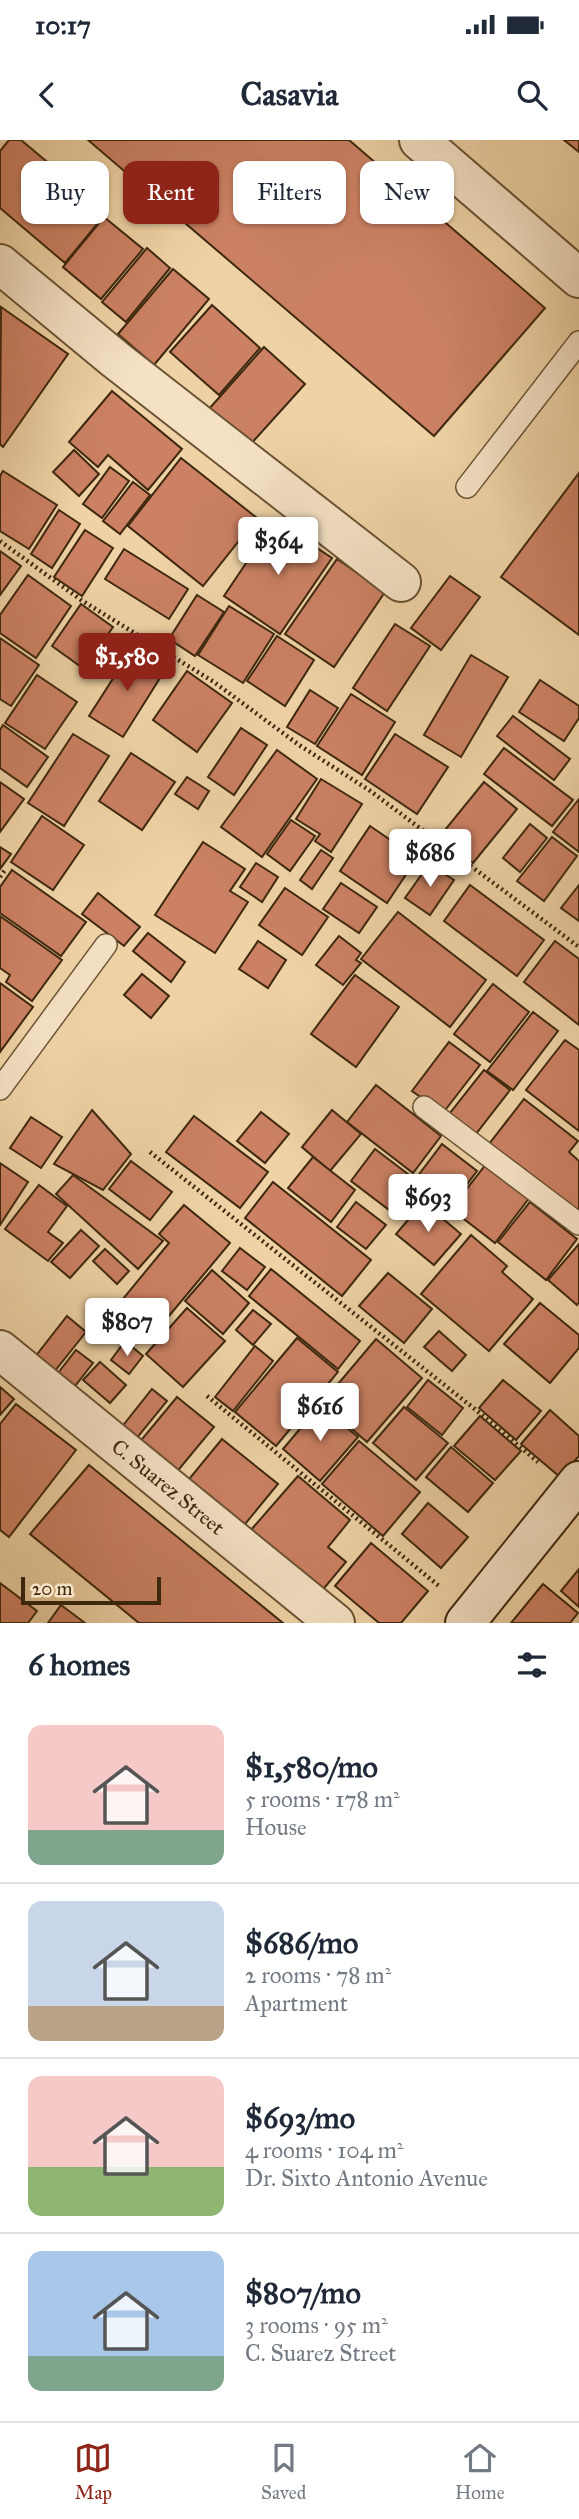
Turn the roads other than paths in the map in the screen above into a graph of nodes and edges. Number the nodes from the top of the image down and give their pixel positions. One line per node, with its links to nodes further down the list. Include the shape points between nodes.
1 (419, 140): 3 (street)
2 (0, 264): 6 (street)
3 (579, 278)
4 (579, 342): 5 (lane)
5 (467, 487)
6 (401, 582)
7 (106, 945): 8 (lane)
8 (0, 1089)
9 (424, 1107): 10 (lane)
10 (579, 1224)
11 (0, 1350): 14 (street, C. Suarez Street)
12 (575, 1485): 13 (street)
13 (469, 1618)
14 (335, 1623)

